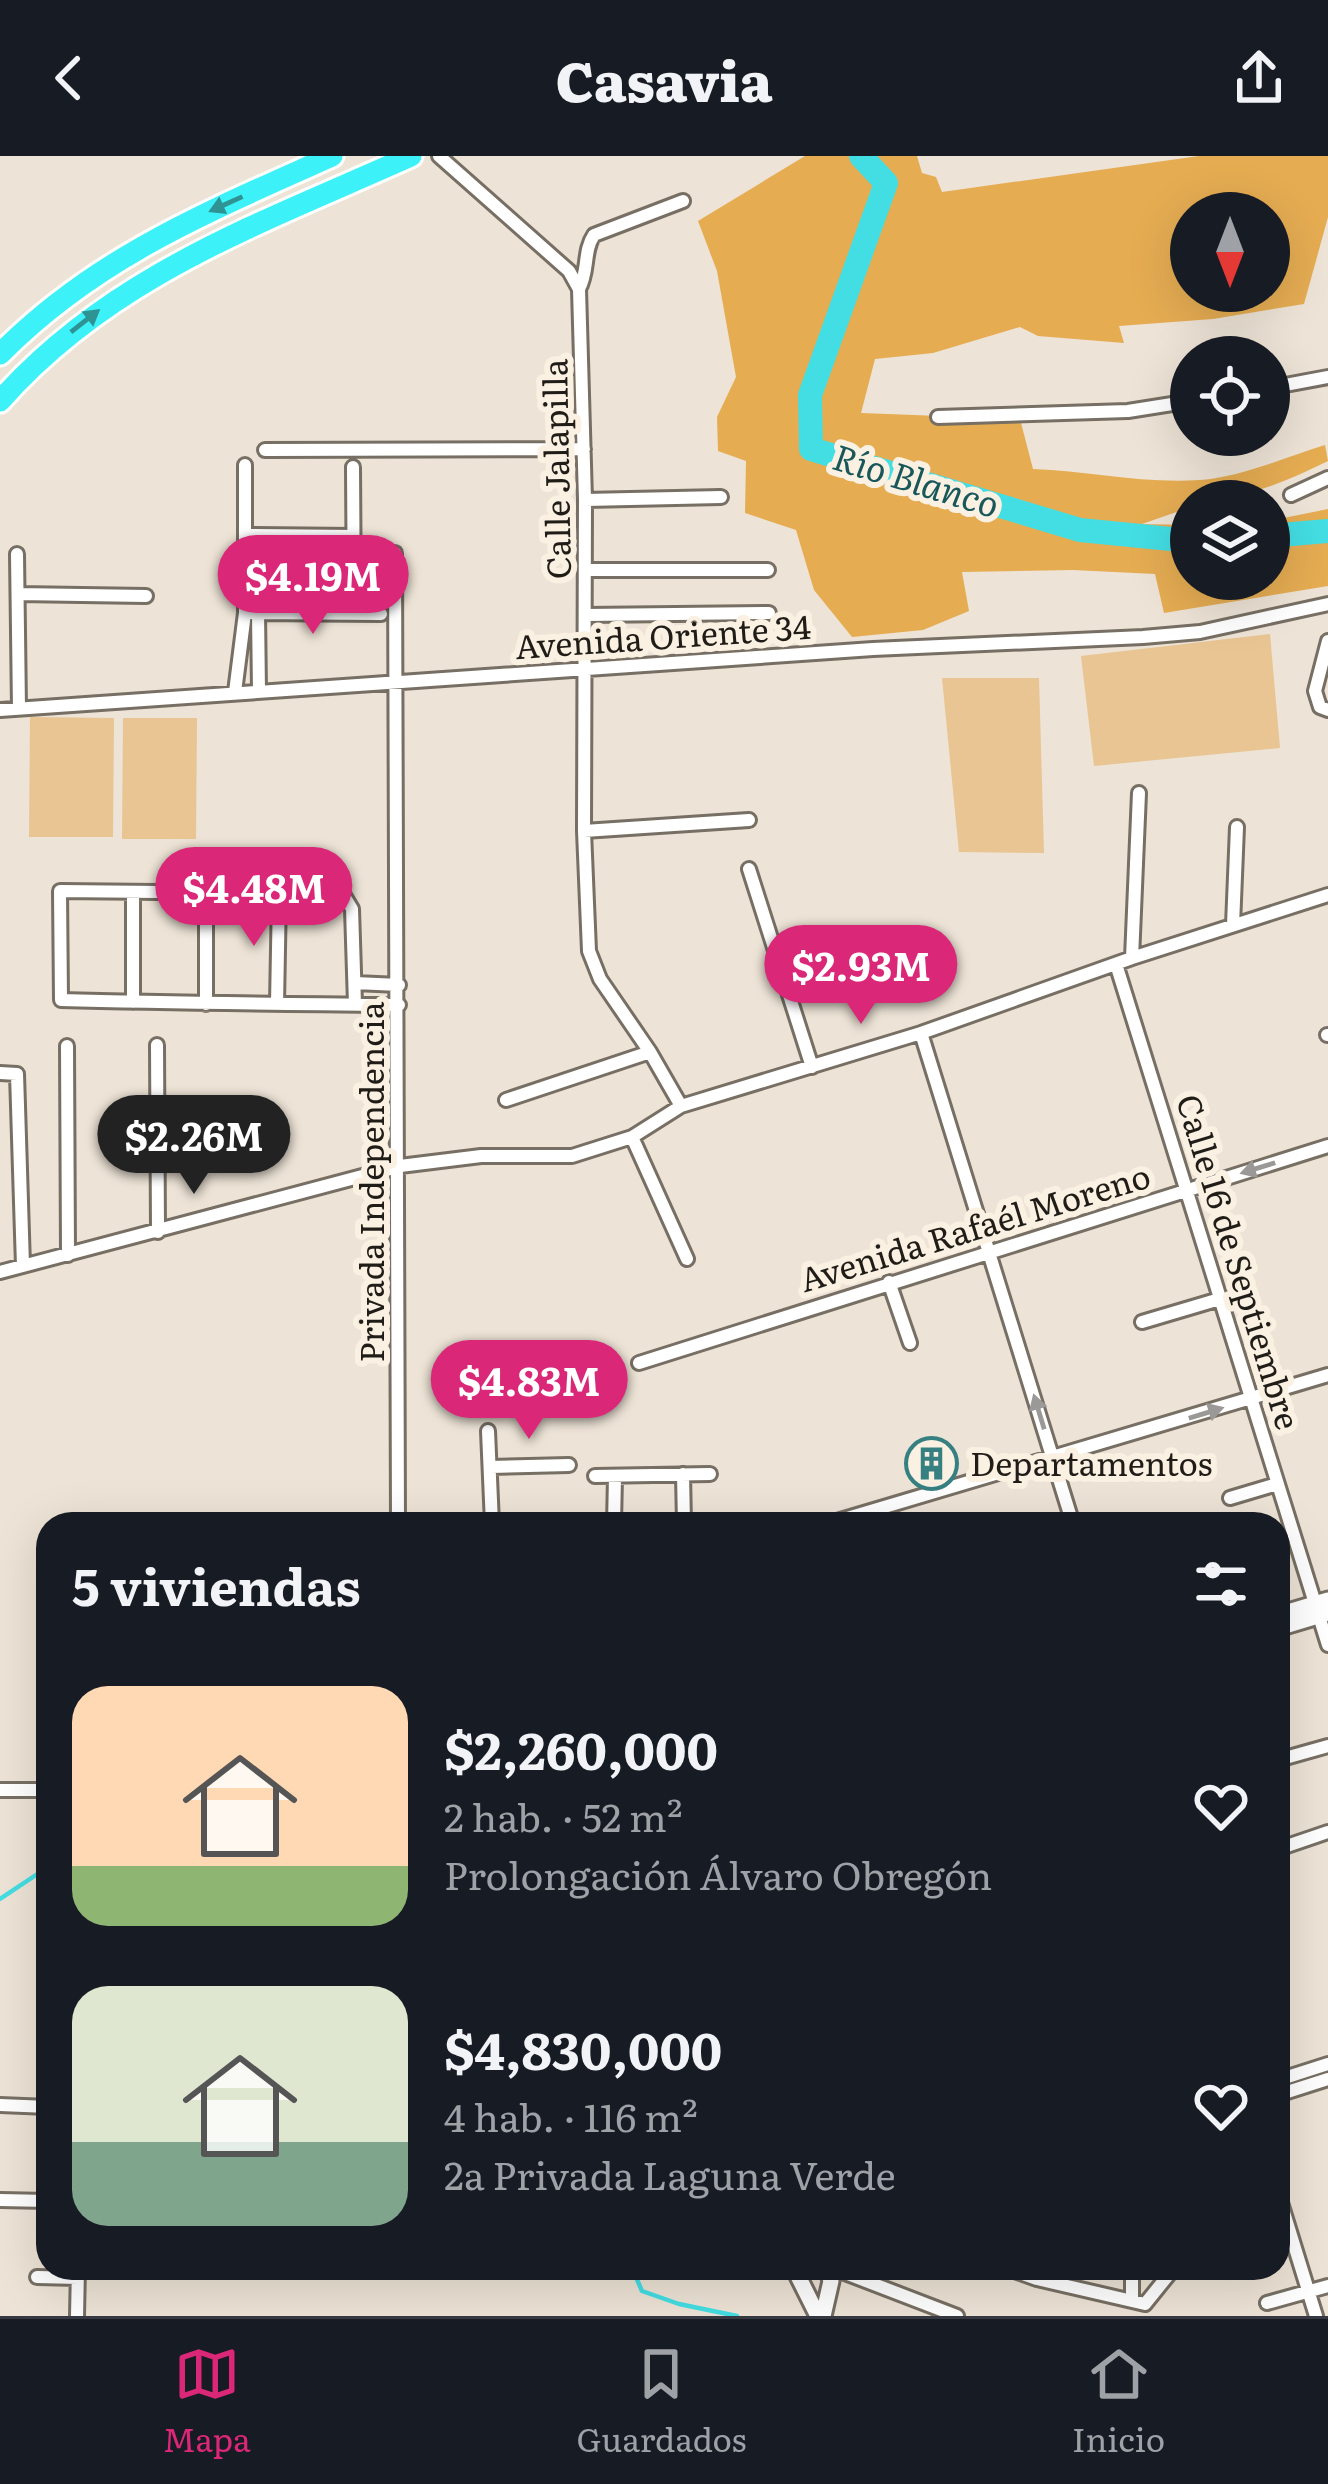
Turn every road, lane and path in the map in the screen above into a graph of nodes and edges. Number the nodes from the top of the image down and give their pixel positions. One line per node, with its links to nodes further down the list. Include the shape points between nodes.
1 (332, 156): 6 (highway, one-way to 6, via 109,264)
2 (411, 156): 9 (highway, one-way to 2, via 127,290)
3 (439, 156): 5 (street, via 569,271)
4 (683, 201): 5 (street, Calle Jalapilla, via 593,235)
5 (579, 289): 12 (street, Calle Jalapilla)
6 (0, 354)
7 (1328, 377): 8 (street)
8 (1290, 384)
9 (0, 401)
10 (1170, 404): 11 (street)
11 (938, 417)
12 (584, 449): 13 (street); 19 (street, Calle Jalapilla)
13 (266, 450)
14 (245, 465): 20 (street)
15 (353, 467): 21 (street)
16 (1328, 478): 17 (street)
17 (1291, 495)
18 (721, 497): 19 (street)
19 (585, 500): 25 (street, Calle Jalapilla)
20 (245, 535): 21 (street); 29 (street)
21 (353, 536): 31 (street)
22 (395, 553): 36 (street, Privada Independencia)
23 (17, 554): 26 (street)
24 (769, 570): 25 (street)
25 (585, 571): 33 (street, Calle Jalapilla)
26 (18, 594): 27 (street); 39 (street)
27 (146, 596)
28 (1328, 604): 35 (street, Avenida Oriente 34, via 1143,638)
29 (251, 613): 31 (street); 37 (street); 38 (street)
30 (769, 613): 33 (street)
31 (353, 614): 32 (street)
32 (380, 614)
33 (586, 615): 35 (street, Calle Jalapilla)
34 (1328, 641): 41 (street, via 1315,691)
35 (584, 672): 36 (street, Avenida Oriente 34); 45 (street, Calle Jalapilla)
36 (397, 681): 37 (street, Avenida Oriente 34); 55 (street, Privada Independencia)
37 (259, 691): 38 (street, Avenida Oriente 34)
38 (235, 692): 39 (street, Avenida Oriente 34)
39 (19, 709): 40 (street, Avenida Oriente 34)
40 (0, 710)
41 (1328, 710)
42 (1139, 793): 52 (street)
43 (749, 820): 45 (street)
44 (1238, 827): 51 (street)
45 (584, 831): 64 (street, Calle Jalapilla, via 592,963)
46 (748, 869): 65 (street)
47 (133, 892): 48 (street); 56 (street); 56 (street, via 60,891 61,1000)
48 (206, 893): 49 (street); 57 (street)
49 (279, 894): 54 (street, via 349,899); 58 (street)
50 (1328, 896): 51 (street)
51 (1233, 925): 52 (street)
52 (1132, 958): 53 (street)
53 (1116, 964): 61 (street); 72 (street, Calle 16 de Septiembre)
54 (355, 983): 55 (street); 59 (street)
55 (399, 985): 60 (street, Privada Independencia)
56 (133, 1002): 57 (street)
57 (206, 1004): 58 (street)
58 (278, 1004): 59 (street)
59 (355, 1004): 60 (street)
60 (399, 1005): 71 (street, Privada Independencia)
61 (921, 1034): 65 (street); 74 (street)
62 (158, 1045): 73 (street)
63 (68, 1046): 75 (street)
64 (650, 1052): 67 (street); 68 (street, Calle Jalapilla)
65 (812, 1067): 68 (street)
66 (0, 1073): 77 (street, via 17,1074)
67 (506, 1100)
68 (680, 1106): 69 (street)
69 (632, 1137): 71 (street, via 555,1159 481,1156); 76 (street)
70 (1328, 1146): 72 (street, Avenida Rafaél Moreno, one-way to 72)
71 (400, 1166): 73 (street); 96 (street, Privada Independencia)
72 (1187, 1190): 74 (street, Avenida Rafaél Moreno); 80 (street, Calle 16 de Septiembre)
73 (158, 1232): 75 (street)
74 (989, 1250): 79 (street, Avenida Rafaél Moreno); 87 (street, one-way to 74)
75 (68, 1255): 77 (street)
76 (687, 1258)
77 (23, 1266): 78 (street)
78 (0, 1272)
79 (889, 1282): 82 (street); 83 (street, Avenida Rafaél Moreno)
80 (1223, 1298): 81 (street); 85 (street, Calle 16 de Septiembre)
81 (1142, 1322)
82 (910, 1343)
83 (639, 1364)
84 (1328, 1375): 85 (street)
85 (1253, 1398): 87 (street, one-way to 85); 94 (street, Calle 16 de Septiembre)
86 (488, 1431): 89 (street)
87 (1054, 1460): 100 (street); 101 (street)
88 (569, 1465): 89 (street)
89 (490, 1467): 97 (street)
90 (683, 1474): 91 (street); 93 (street); 99 (street)
91 (710, 1474)
92 (595, 1476): 93 (street)
93 (615, 1477): 98 (street)
94 (1277, 1484): 95 (street); 102 (street, Calle 16 de Septiembre)
95 (1230, 1498)
96 (398, 1512)
97 (492, 1512)
98 (614, 1512)
99 (684, 1512)
100 (870, 1512)
101 (1069, 1512)
102 (1287, 1512)
103 (1290, 1519): 104 (street, Calle 16 de Septiembre)
104 (1323, 1608): 105 (street); 106 (street); 107 (street, Calle 16 de Septiembre)
105 (1290, 1613)
106 (1290, 1623)
107 (1328, 1645)
108 (1328, 1746): 109 (street)
109 (1290, 1757)
110 (0, 1790): 111 (street)
111 (36, 1790)
112 (1328, 1832): 113 (street)
113 (1290, 1845)
114 (1328, 2064): 115 (street)
115 (1290, 2076)
116 (1328, 2079): 117 (street)
117 (1290, 2091)
118 (0, 2105): 119 (street)
119 (36, 2107)
120 (0, 2200): 121 (street)
121 (36, 2201)
122 (1290, 2231): 133 (street)
123 (78, 2280): 136 (street)
124 (803, 2280): 137 (street)
125 (805, 2280): 126 (street, via 819,2294)
126 (827, 2280)
127 (829, 2280): 137 (street)
128 (848, 2280): 138 (street)
129 (1058, 2280): 134 (street)
130 (1132, 2280): 134 (street)
131 (1162, 2280): 134 (street, via 1145,2304)
132 (1328, 2287): 133 (street)
133 (1309, 2292): 135 (street); 139 (street)
134 (1132, 2301)
135 (1267, 2303)
136 (77, 2316)
137 (821, 2316)
138 (957, 2316)
139 (1316, 2316)

